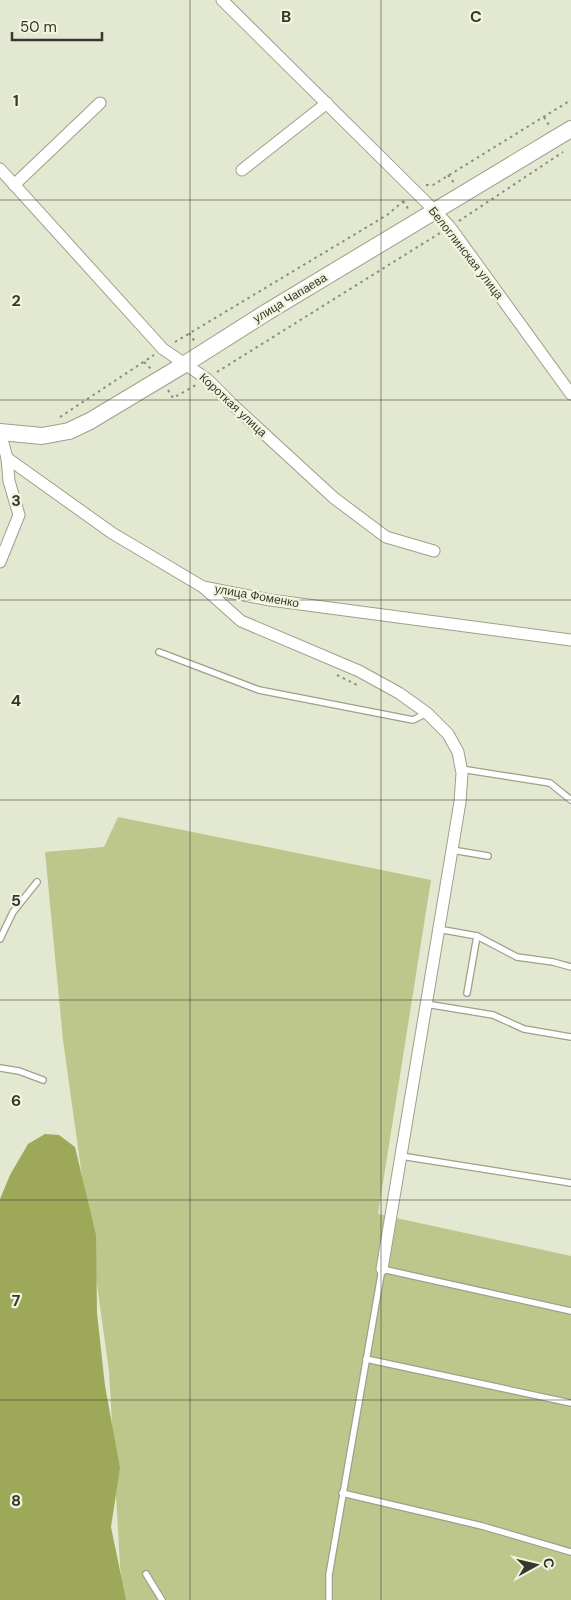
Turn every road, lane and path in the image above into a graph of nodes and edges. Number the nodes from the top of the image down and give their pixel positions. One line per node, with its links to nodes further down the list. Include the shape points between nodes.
1 (222, 0): 4 (street, Белоглинская улица)
2 (571, 100): 10 (path, via 433,185 423,185)
3 (100, 103): 9 (street)
4 (327, 103): 8 (street); 10 (street, Белоглинская улица)
5 (571, 129): 11 (main road, улица Чапаева)
6 (564, 151): 12 (path)
7 (0, 169): 9 (street, Короткая улица)
8 (242, 170)
9 (14, 184): 13 (street, Короткая улица)
10 (416, 191): 11 (street, Белоглинская улица); 13 (path, via 387,215)
11 (435, 211): 12 (street, Белоглинская улица); 15 (main road, улица Чапаева)
12 (450, 227): 16 (path); 18 (street, Белоглинская улица)
13 (163, 349): 14 (path); 15 (street, Короткая улица)
14 (144, 362): 17 (path); 19 (path)
15 (185, 364): 16 (street, Короткая улица); 17 (main road, улица Чапаева)
16 (207, 379): 17 (path, via 174,398); 22 (street, Короткая улица, via 334,498 386,537)
17 (159, 380): 20 (main road, улица Чапаева, via 69,431 42,436)
18 (571, 394)
19 (58, 419)
20 (0, 432): 21 (street)
21 (7, 458): 23 (street, via 9,481 19,515); 24 (street, улица Фоменко, via 112,533)
22 (434, 551)
23 (0, 562)
24 (203, 587): 25 (street, улица Фоменко, via 270,600); 27 (street, via 241,621 359,671)
25 (571, 640)
26 (159, 652): 27 (lane, via 259,690 413,720)
27 (427, 713): 28 (street, via 448,734 458,752)
28 (461, 769): 29 (lane, via 550,783); 30 (street, via 460,802)
29 (571, 800)
30 (452, 850): 31 (lane); 33 (street)
31 (488, 856)
32 (37, 882): 35 (lane, via 14,912)
33 (438, 929): 34 (lane); 38 (street)
34 (477, 936): 36 (lane, via 517,957); 37 (lane)
35 (0, 940)
36 (571, 967)
37 (468, 993)
38 (426, 1004): 39 (lane, via 493,1015 524,1029); 42 (street)
39 (571, 1037)
40 (0, 1068): 41 (lane)
41 (43, 1080)
42 (401, 1156): 43 (lane); 44 (street)
43 (571, 1183)
44 (382, 1269): 45 (lane); 46 (lane)
45 (571, 1311)
46 (366, 1359): 47 (lane); 48 (lane)
47 (571, 1403)
48 (342, 1494): 49 (lane, via 482,1526); 52 (lane, via 329,1575)
49 (571, 1552)
50 (146, 1574): 51 (lane)
51 (162, 1600)
52 (329, 1600)

